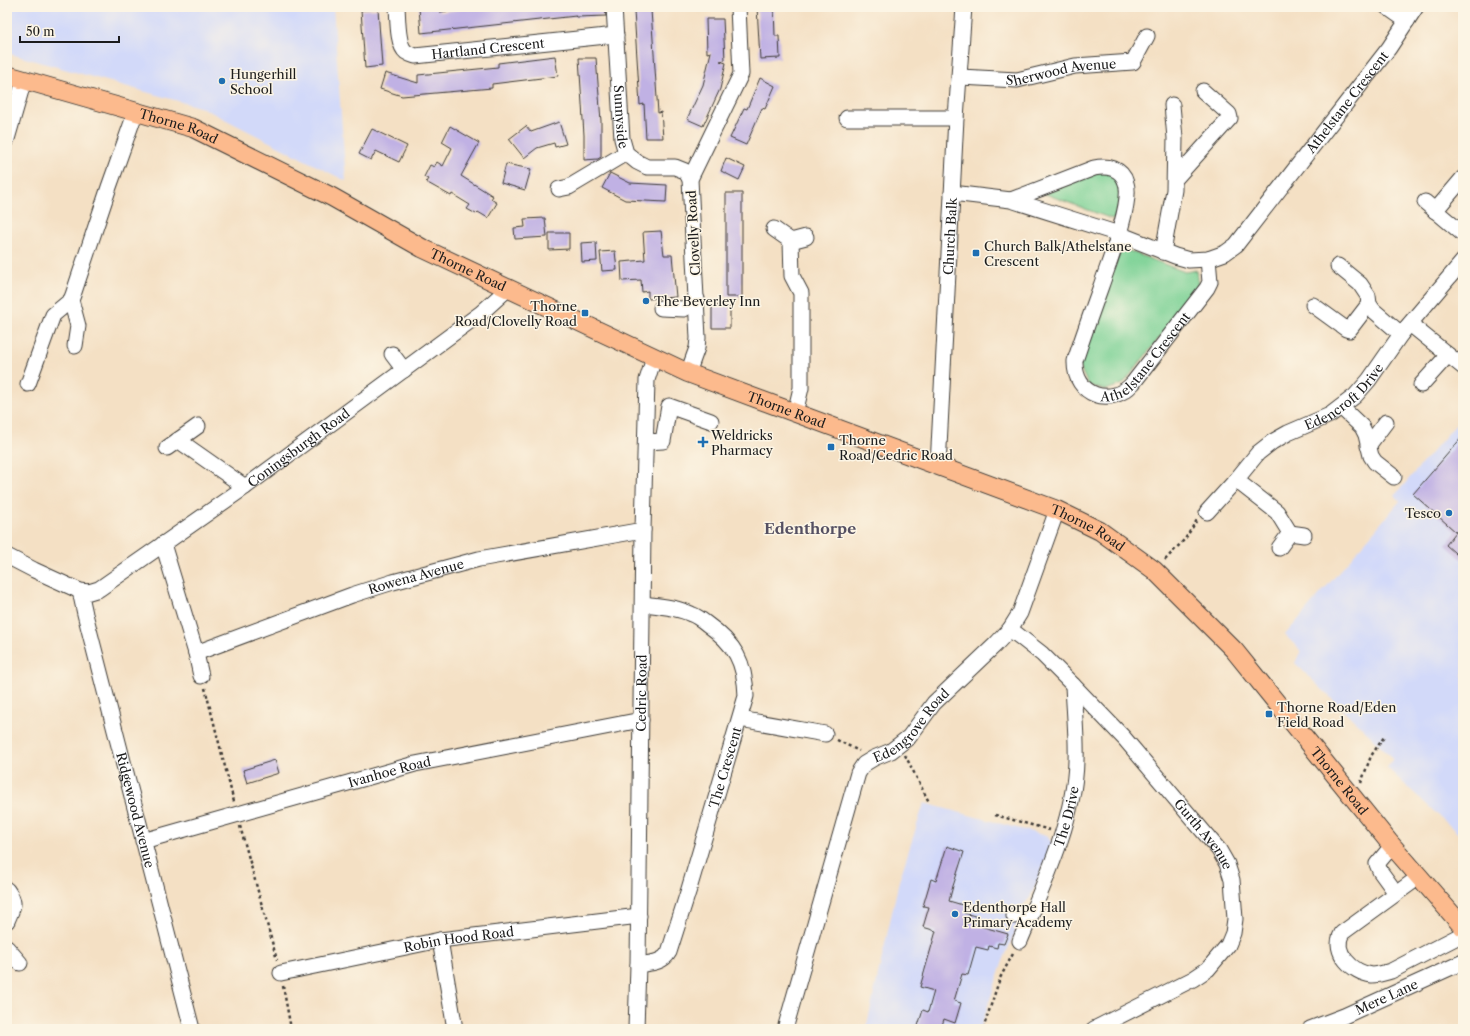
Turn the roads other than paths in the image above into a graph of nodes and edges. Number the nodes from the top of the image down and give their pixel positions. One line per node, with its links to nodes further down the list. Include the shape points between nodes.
1 (398, 7): 8 (street, Hartland Crescent, via 402,46 405,51 416,56)
2 (614, 7): 8 (street, Sunnyside)
3 (738, 7): 20 (street, Clovelly Road, via 741,74)
4 (964, 7): 11 (street, Church Balk)
5 (1387, 7): 7 (street)
6 (1416, 7): 7 (street, Athelstane Crescent)
7 (1407, 21): 31 (street, Athelstane Crescent, via 1389,48 1236,245 1225,253)
8 (616, 35): 18 (street, Sunnyside, via 622,139)
9 (1147, 36): 11 (street, Sherwood Avenue, via 1133,62 1075,66 1017,80)
10 (16, 77): 14 (main road, Thorne Road); 17 (street)
11 (960, 77): 16 (street, Church Balk)
12 (1203, 91): 21 (street, via 1229,114 1230,118)
13 (1172, 105): 21 (street)
14 (136, 112): 34 (main road, Thorne Road, via 193,128 332,197 422,248); 35 (street)
15 (847, 118): 16 (street)
16 (956, 118): 23 (street, Church Balk)
17 (7, 139)
18 (626, 153): 20 (street, Sunnyside, via 637,162 648,166 685,171); 22 (street, via 569,187)
19 (1463, 178): 27 (street, via 1430,207)
20 (690, 179): 36 (street, Clovelly Road)
21 (1175, 179): 30 (street)
22 (559, 189)
23 (952, 193): 24 (street, Athelstane Crescent); 57 (street, Church Balk)
24 (1011, 200): 26 (street, Athelstane Crescent); 26 (street, Athelstane Crescent, via 1094,168 1109,167 1120,173 1127,189)
25 (774, 230): 29 (street)
26 (1119, 234): 30 (street, Athelstane Crescent); 31 (street, Athelstane Crescent, via 1075,361 1074,368 1080,384 1096,395 1123,392 1133,383 1207,288 1210,277)
27 (1463, 234)
28 (806, 237): 29 (street)
29 (791, 241): 51 (street, via 792,276 801,293 801,388)
30 (1163, 252): 31 (street, Athelstane Crescent, via 1189,260)
31 (1208, 259)
32 (1463, 261): 40 (street, Edencroft Drive)
33 (1338, 266): 37 (street, via 1360,284 1368,296)
34 (505, 287): 44 (main road, Thorne Road); 46 (street, Coningsburgh Road, via 502,294 480,313)
35 (71, 300): 41 (street, via 78,326); 48 (street, via 53,315)
36 (697, 300): 39 (street, via 684,309); 47 (street, Clovelly Road, via 697,348)
37 (1369, 304): 38 (street, via 1349,330); 40 (street, via 1373,310)
38 (1313, 305)
39 (661, 308)
40 (1405, 329): 43 (street); 50 (street, Edencroft Drive, via 1356,396)
41 (75, 346)
42 (392, 354): 46 (street)
43 (1448, 355): 45 (street); 49 (street)
44 (654, 358): 47 (main road, Thorne Road); 55 (street, Cedric Road, via 647,380)
45 (1463, 367)
46 (404, 370): 60 (street, Coningsburgh Road)
47 (688, 373): 51 (main road, Thorne Road)
48 (28, 384)
49 (1421, 385)
50 (1341, 407): 56 (street, via 1362,428); 59 (street, Edencroft Drive, via 1330,415 1272,442 1258,453)
51 (795, 412): 57 (main road, Thorne Road)
52 (711, 420): 55 (street, via 669,406 663,441)
53 (1386, 422): 56 (street)
54 (198, 426): 60 (street, via 173,444)
55 (646, 442): 63 (street, Cedric Road)
56 (1368, 446): 58 (street, via 1370,456 1375,462)
57 (938, 466): 61 (main road, Thorne Road)
58 (1394, 477)
59 (1236, 480): 62 (street, Edencroft Drive); 65 (street, via 1277,512 1297,534)
60 (245, 487): 64 (street, Coningsburgh Road)
61 (1057, 510): 69 (street, Edengrove Road, via 1020,613); 79 (main road, Thorne Road, via 1100,531 1154,570 1234,650)
62 (1207, 512)
63 (643, 530): 68 (street, Cedric Road); 70 (street, Rowena Avenue, via 450,566 352,595)
64 (163, 544): 67 (street, Coningsburgh Road, via 99,589); 70 (street)
65 (1279, 548)
66 (7, 556): 67 (street)
67 (80, 591): 78 (street, Ridgewood Avenue)
68 (643, 604): 74 (street, The Crescent, via 692,614 722,636 731,646 746,681 746,696); 75 (street, Cedric Road)
69 (1010, 629): 72 (street, Gurth Avenue, via 1042,654); 99 (street, Edengrove Road, via 934,703 909,737 891,751 864,764 858,773)
70 (196, 653): 71 (street)
71 (201, 676)
72 (1074, 685): 73 (street, Gurth Avenue); 76 (street, The Drive)
73 (1099, 712): 76 (street, via 1089,715); 100 (street, Gurth Avenue, via 1219,850 1232,880 1235,920 1228,945 1208,969)
74 (740, 719): 77 (street); 94 (street, The Crescent, via 667,957)
75 (642, 720): 78 (street, Ivanhoe Road, via 415,764); 84 (street, Cedric Road)
76 (1075, 725): 83 (street, The Drive, via 1076,762 1072,792 1050,868)
77 (825, 734)
78 (143, 841): 96 (street, Ridgewood Avenue)
79 (1392, 846): 80 (main road, Thorne Road); 81 (street, via 1377,864)
80 (1419, 877): 81 (street); 86 (main road, Thorne Road)
81 (1396, 893): 88 (street, via 1342,933 1338,939 1344,959 1359,972 1371,975 1391,971)
82 (10, 895): 87 (street, via 14,905)
83 (1032, 911): 85 (street); 90 (street, The Drive)
84 (639, 916): 89 (street, Robin Hood Road); 94 (street, Cedric Road)
85 (1014, 916)
86 (1459, 917)
87 (7, 921)
88 (1463, 934)
89 (440, 940): 95 (street, Robin Hood Road); 97 (street)
90 (1020, 941)
91 (7, 948): 93 (street)
92 (1463, 962): 101 (street, Mere Lane)
93 (20, 963)
94 (638, 965): 98 (street, Cedric Road)
95 (281, 973)
96 (192, 1029)
97 (455, 1029)
98 (636, 1029)
99 (784, 1029)
100 (1094, 1029)
101 (1310, 1029)

